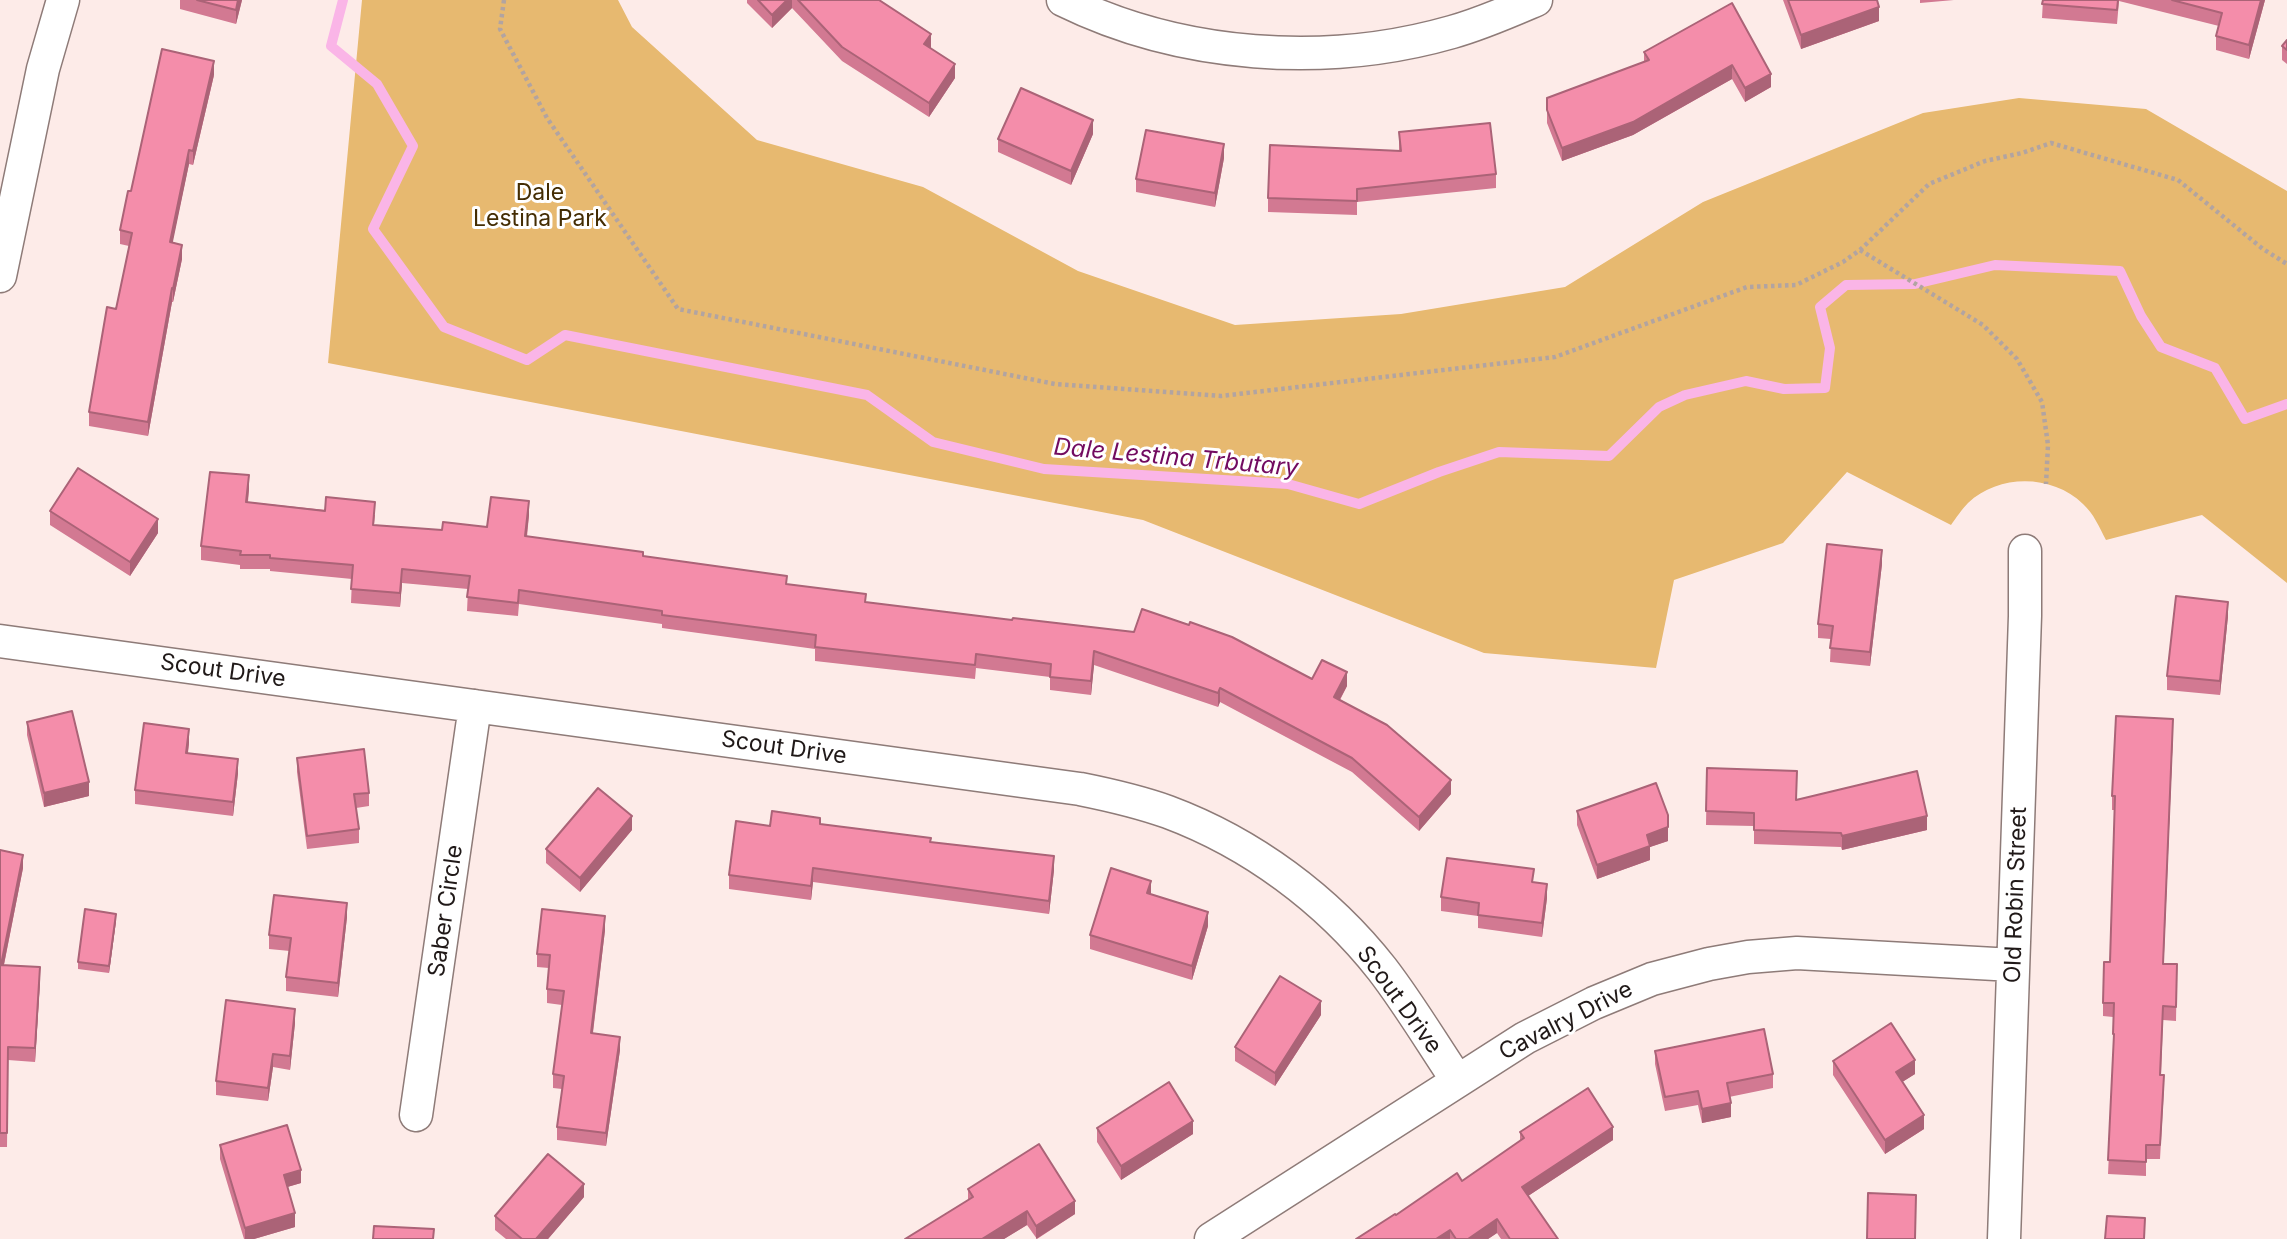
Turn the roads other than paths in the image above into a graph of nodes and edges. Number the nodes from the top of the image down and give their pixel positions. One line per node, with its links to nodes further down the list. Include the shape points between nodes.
1 (63, 0): 4 (street, via 43,69)
2 (1063, 0): 3 (street, via 1137,29 1199,44 1333,53 1452,32)
3 (1536, 0)
4 (0, 276)
5 (2025, 551): 8 (street, Old Robin Street)
6 (0, 640): 7 (street, Scout Drive)
7 (475, 706): 9 (street, Scout Drive, via 1080,789 1169,812 1251,853 1324,908 1382,970); 10 (street, Saber Circle)
8 (2013, 965): 9 (street, Cavalry Drive, via 1797,953 1709,964 1652,979 1594,1003); 12 (street, Old Robin Street)
9 (1457, 1080): 11 (street, Cavalry Drive)
10 (416, 1115)
11 (1211, 1239)
12 (2004, 1239)

